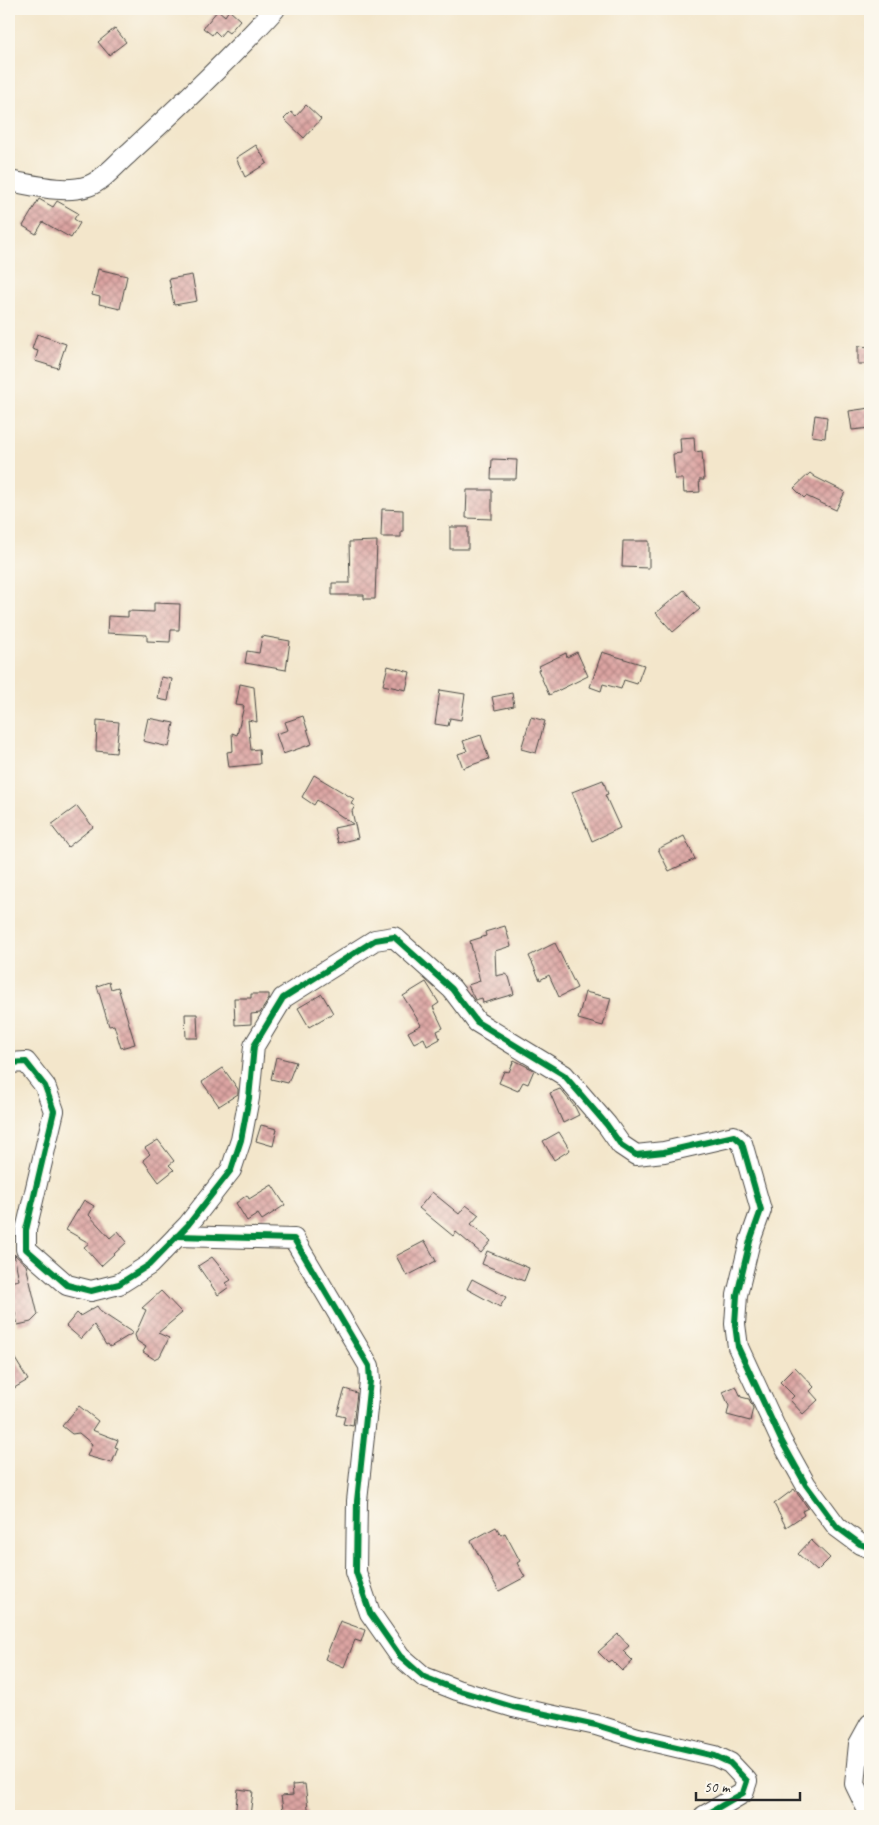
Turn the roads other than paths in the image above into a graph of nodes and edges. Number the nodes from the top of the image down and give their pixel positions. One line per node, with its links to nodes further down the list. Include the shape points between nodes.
1 (274, 9): 2 (street, via 160,125 88,186 58,188)
2 (9, 181)
3 (9, 1063): 4 (street, via 26,1062 45,1086 54,1111 26,1230 26,1249 67,1285 91,1291 118,1284 142,1270)
4 (177, 1236): 5 (street, via 231,1170 244,1123 254,1046 265,1024 284,998 375,940 394,937 452,989 477,1022 564,1075 621,1145 636,1155 734,1136 742,1142 761,1210 750,1241 738,1295 734,1324 738,1347 781,1440 806,1485 837,1527); 7 (street, via 294,1239 369,1366 357,1502 356,1572 370,1612 400,1656 424,1677 457,1690 730,1762 747,1781 743,1793)
5 (870, 1548)
6 (870, 1724): 8 (street, via 859,1744 855,1784)
7 (704, 1816)
8 (870, 1816)

